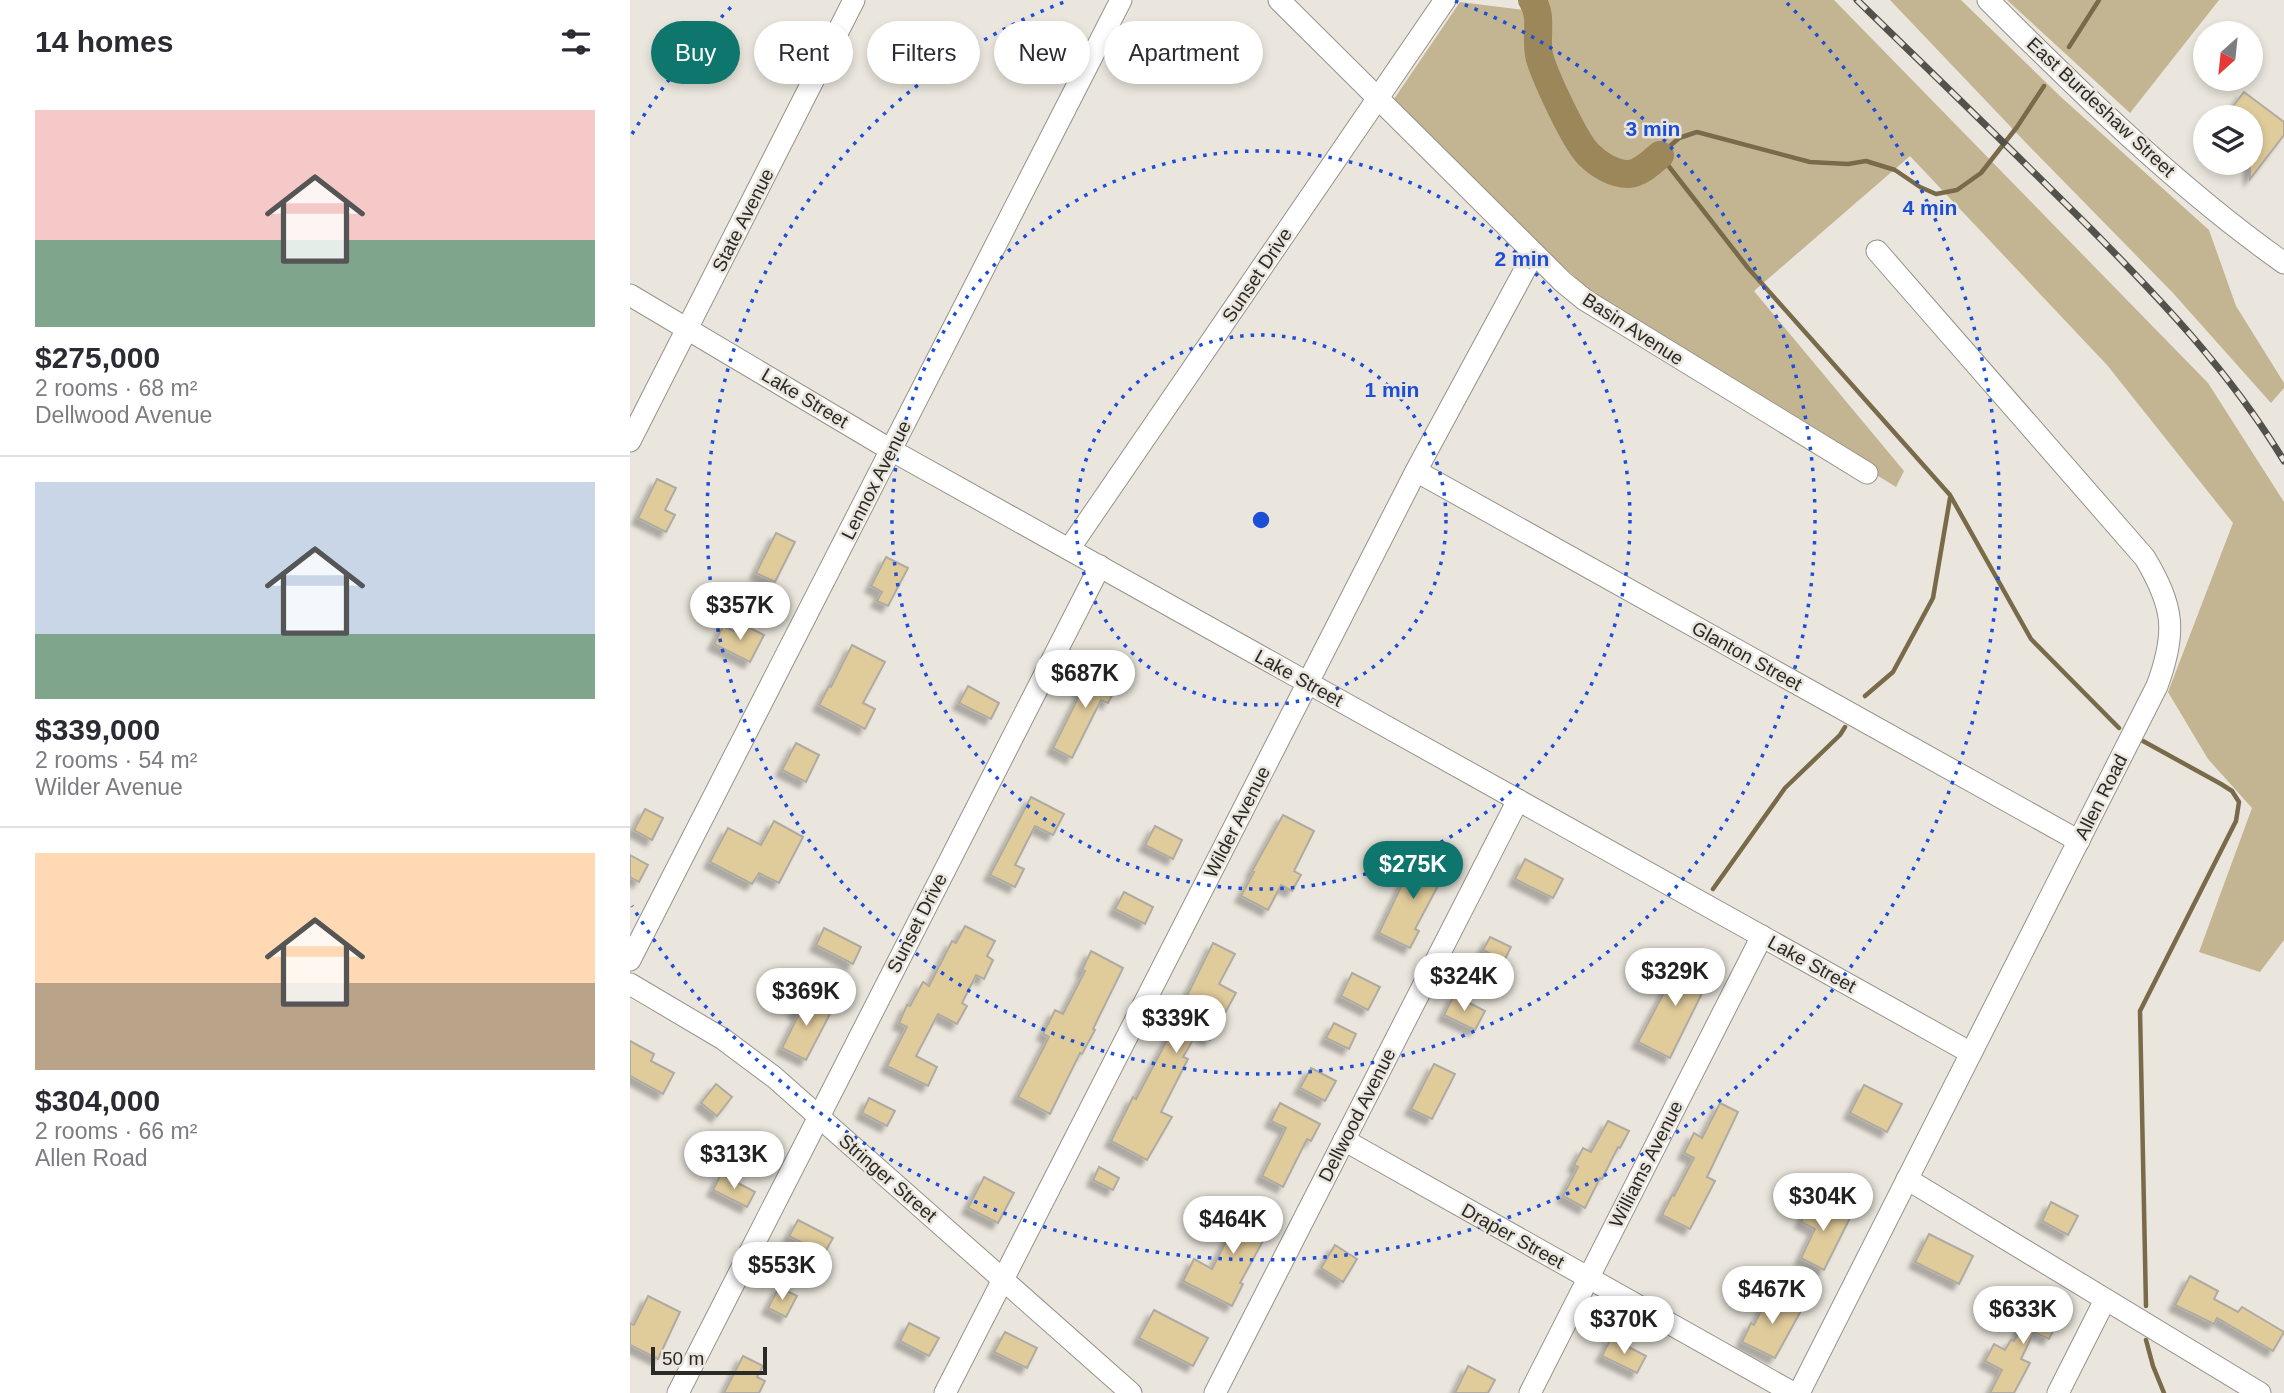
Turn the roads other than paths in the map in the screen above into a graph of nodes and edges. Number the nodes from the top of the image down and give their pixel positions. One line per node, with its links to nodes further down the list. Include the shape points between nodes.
1 (854, 0): 11 (street, State Avenue)
2 (1121, 0): 13 (street, Lennox Avenue)
3 (1279, 0): 6 (street, Basin Avenue)
4 (1445, 0): 6 (street, Sunset Drive)
5 (1988, 0): 9 (street, East Burdeshaw Street, via 2176,177)
6 (1379, 98): 8 (street, Basin Avenue); 16 (street, Sunset Drive)
7 (1877, 251): 20 (street, Allen Road, via 2145,558 2165,599 2171,639 2165,663)
8 (1534, 253): 14 (street, Wilder Avenue); 15 (street, Basin Avenue, via 1601,311)
9 (2284, 263)
10 (630, 295): 11 (street, Lake Street)
11 (688, 329): 12 (street, State Avenue); 13 (street, Lake Street)
12 (630, 440)
13 (891, 450): 16 (street, Lake Street); 22 (street, Lennox Avenue)
14 (1416, 471): 18 (street, Wilder Avenue); 20 (street, Glanton Street)
15 (1867, 473)
16 (1069, 549): 17 (street, Lake Street)
17 (1100, 566): 18 (street, Lake Street); 25 (street, Sunset Drive)
18 (1308, 683): 19 (street, Lake Street); 29 (street, Wilder Avenue)
19 (1518, 800): 21 (street, Lake Street); 26 (street, Dellwood Avenue)
20 (2078, 841): 24 (street, Allen Road)
21 (1762, 936): 24 (street, Lake Street); 28 (street, Williams Avenue)
22 (630, 960)
23 (630, 984): 25 (street, Stringer Street, via 749,1057)
24 (1971, 1053): 27 (street, Allen Road)
25 (818, 1117): 29 (street, Stringer Street); 31 (street, Sunset Drive)
26 (1344, 1140): 28 (street, Draper Street); 34 (street, Dellwood Avenue)
27 (1908, 1179): 30 (street); 37 (street, Allen Road)
28 (1588, 1278): 35 (street, Williams Avenue); 36 (street, Draper Street)
29 (1004, 1279): 32 (street, Wilder Avenue); 33 (street, Stringer Street)
30 (2105, 1300): 38 (street); 39 (street)
31 (678, 1393)
32 (945, 1393)
33 (1131, 1393)
34 (1215, 1393)
35 (1530, 1393)
36 (1793, 1393)
37 (1799, 1393)
38 (2058, 1393)
39 (2260, 1393)

